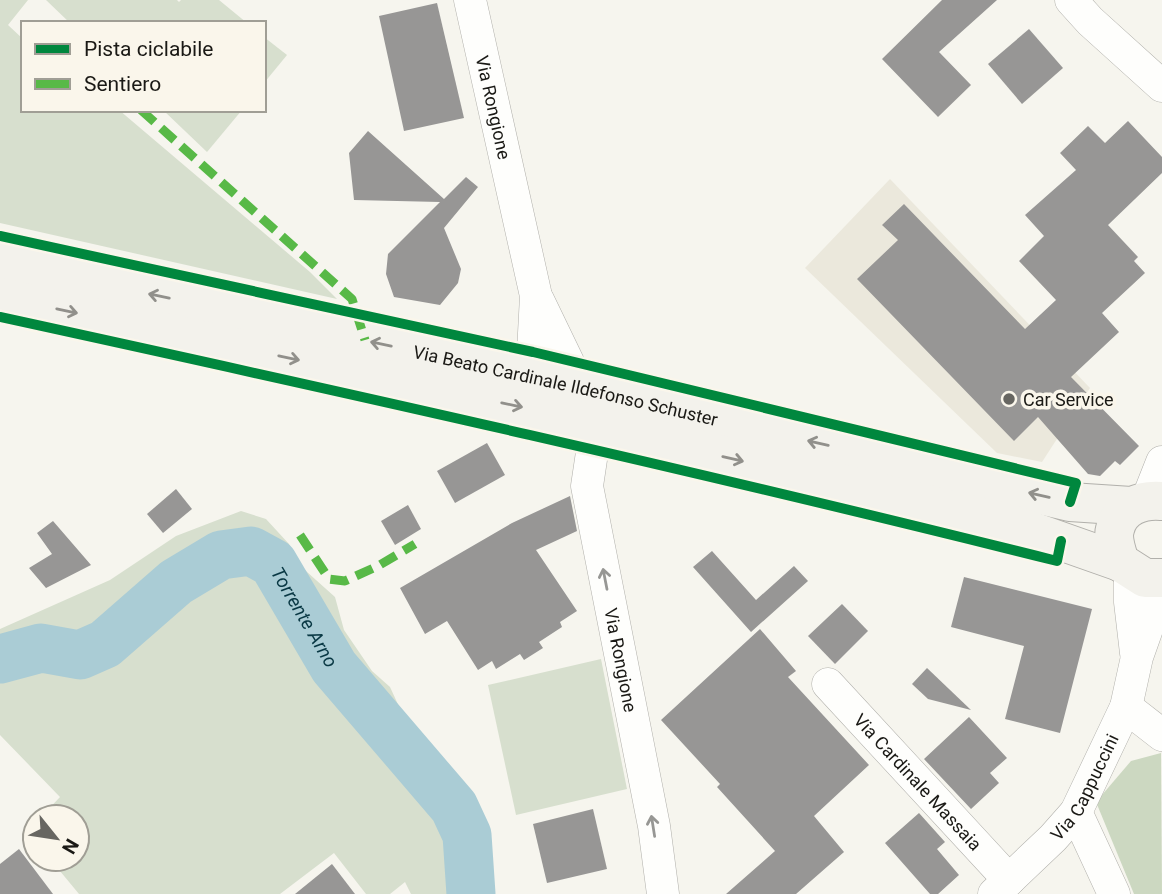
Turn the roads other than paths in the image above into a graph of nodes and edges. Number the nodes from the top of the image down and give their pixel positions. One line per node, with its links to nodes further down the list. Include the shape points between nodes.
1 (470, 0): 5 (street, Via Rongione)
2 (1071, 0): 3 (street)
3 (1162, 86)
4 (0, 261): 7 (street, Via Beato Cardinale Ildefonso Schuster, one-way to 4)
5 (536, 296): 7 (street, Via Rongione, via 533,352); 8 (street, Via Rongione)
6 (0, 297): 9 (street, Via Beato Cardinale Ildefonso Schuster, one-way to 9)
7 (517, 373): 8 (street, Via Beato Cardinale Ildefonso Schuster)
8 (580, 387): 11 (street, Via Beato Cardinale Ildefonso Schuster, one-way to 8, via 1070,502)
9 (596, 426): 12 (street, Via Beato Cardinale Ildefonso Schuster, one-way to 12, via 1012,524); 18 (street, Via Rongione, one-way to 9, via 654,826 587,486)
10 (1162, 463): 11 (street)
11 (1147, 502): 12 (street, via 1121,515 1114,531)
12 (1143, 573): 14 (street, Via Cappuccini, via 1130,602 1137,657)
13 (828, 684): 17 (street, Via Cardinale Massaia)
14 (1126, 707): 15 (street); 16 (street, Via Cappuccini)
15 (1162, 735)
16 (1076, 812): 17 (street, Via Cappuccini); 19 (street)
17 (1002, 887)
18 (663, 894)
19 (1114, 894)

